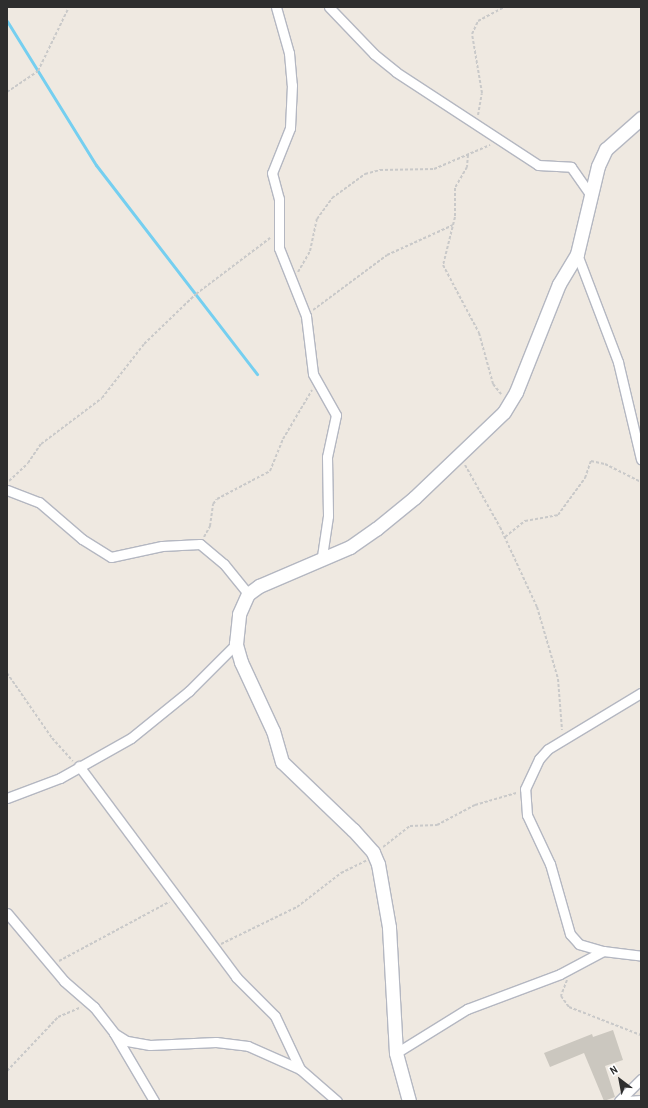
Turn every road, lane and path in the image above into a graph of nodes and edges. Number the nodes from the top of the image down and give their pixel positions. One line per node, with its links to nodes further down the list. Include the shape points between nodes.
1 (69, 7): 5 (path, via 38,71)
2 (276, 7): 12 (street, via 289,53 292,85 290,128 272,173 279,199)
3 (329, 7): 7 (street, via 374,54)
4 (504, 7): 7 (path, via 478,21 472,34 482,93)
5 (7, 92)
6 (641, 118): 10 (street, via 606,149)
7 (479, 126): 8 (street)
8 (502, 142): 9 (path); 10 (street, via 538,165 571,167)
9 (468, 155): 11 (path, via 467,167 455,188); 14 (path, via 434,169 380,170 365,174 332,198 317,218 310,251)
10 (590, 194): 13 (street)
11 (453, 225): 15 (path, via 386,255); 17 (path, via 443,265 479,333 493,384)
12 (278, 236): 14 (street); 21 (path, via 258,246 196,294 144,344 102,398 41,444)
13 (577, 254): 17 (street, via 560,284); 19 (street, via 618,362)
14 (291, 283): 15 (street)
15 (306, 316): 16 (street)
16 (317, 385): 24 (path, via 283,439 270,471 217,499 211,509 210,526); 25 (street, via 336,415 327,457 328,522)
17 (510, 403): 18 (street)
18 (462, 452): 23 (path, via 465,468); 25 (street, via 376,529 350,547)
19 (641, 459)
20 (641, 482): 23 (path, via 605,464 591,461 584,478 558,515 525,521)
21 (7, 484)
22 (7, 490): 24 (street, via 39,502 103,555 118,557 162,546)
23 (504, 537): 30 (path, via 537,607 550,650 558,679)
24 (200, 544): 26 (street, via 224,564)
25 (322, 556): 26 (street)
26 (248, 594): 27 (street, via 239,614)
27 (236, 644): 31 (street, via 148,725); 34 (street, via 273,731 282,762)
28 (7, 673): 31 (path, via 52,738)
29 (641, 694): 30 (street)
30 (562, 739): 32 (street, via 539,759)
31 (79, 766): 33 (street, via 60,778); 35 (street)
32 (525, 789): 34 (path, via 508,797 475,805 437,825 410,826); 38 (street, via 527,815 550,864 570,934 578,944)
33 (7, 798)
34 (373, 854): 37 (path, via 341,873 297,907); 45 (street, via 382,879 389,927)
35 (176, 895): 37 (street); 40 (path, via 155,912)
36 (7, 913): 40 (street)
37 (215, 947): 46 (street, via 236,977 275,1016)
38 (603, 951): 39 (street); 41 (street)
39 (641, 956)
40 (51, 966): 42 (street)
41 (568, 970): 44 (path, via 562,1002); 45 (street, via 467,1009)
42 (94, 1006): 43 (street); 47 (path, via 79,1008 58,1017)
43 (114, 1033): 46 (street, via 139,1044 216,1042 248,1046); 50 (street)
44 (641, 1034)
45 (396, 1053): 52 (street)
46 (300, 1069): 51 (street)
47 (7, 1071)
48 (641, 1079): 53 (street)
49 (641, 1100): 54 (street)
50 (154, 1101)
51 (337, 1101)
52 (409, 1101)
53 (619, 1101)
54 (626, 1101)

